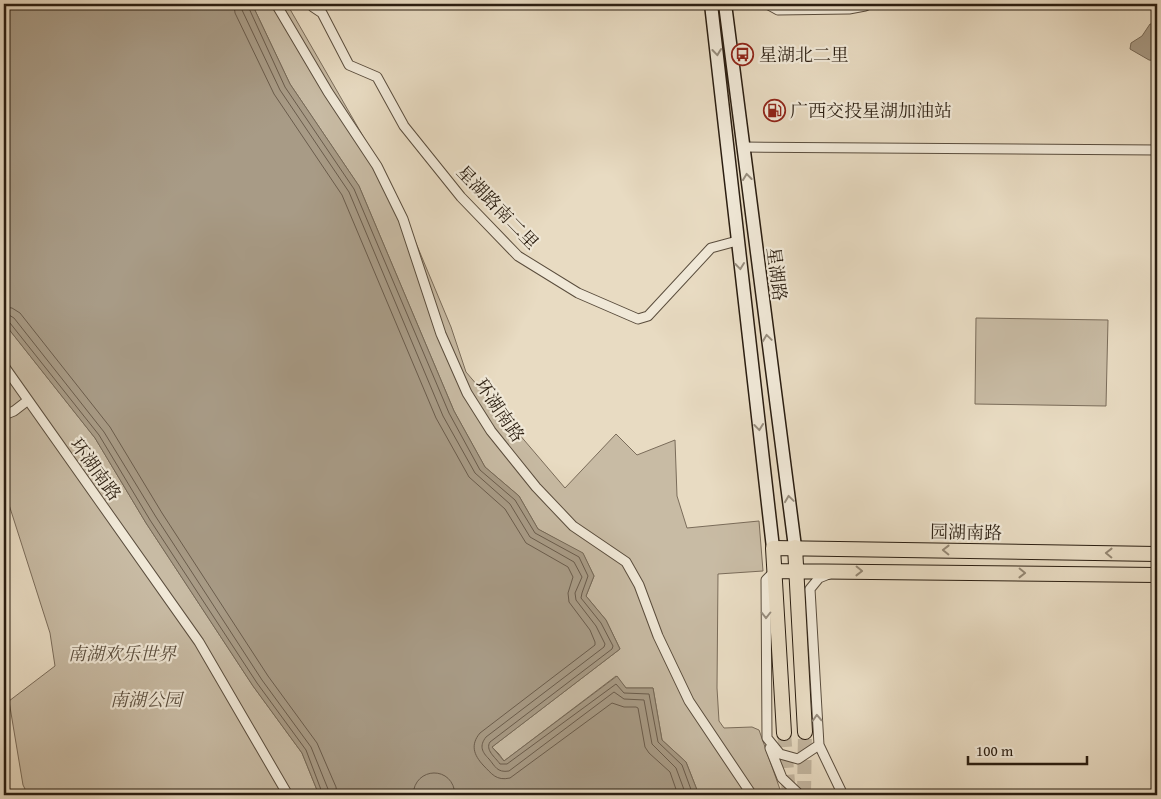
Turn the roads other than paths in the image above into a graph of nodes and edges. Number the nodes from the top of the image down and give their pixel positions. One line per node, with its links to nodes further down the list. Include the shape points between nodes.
1 (276, 4): 26 (street, 环湖南路, via 376,166 403,219 441,334 467,394 491,431 536,487 573,526 626,562 689,701)
2 (311, 4): 10 (street, 星湖路南二里, via 322,13 349,65 377,77 404,126 461,197 518,256 578,292 638,319 648,316 711,248)
3 (711, 4): 10 (main road, 星湖路, one-way to 10)
4 (725, 4): 8 (main road, 星湖路)
5 (767, 4): 7 (street, via 778,10)
6 (868, 4): 7 (street, via 849,10)
7 (797, 7)
8 (743, 147): 9 (street); 15 (main road, 星湖路, one-way to 8)
9 (1157, 150)
10 (737, 241): 14 (main road, 星湖路, one-way to 14)
11 (4, 366): 12 (street, 环湖南路)
12 (27, 401): 13 (street); 25 (street, 环湖南路, via 199,642)
13 (4, 415)
14 (773, 548): 15 (main road, 园湖南路); 18 (main road)
15 (795, 548): 16 (main road, 园湖南路, one-way to 15); 17 (main road)
16 (1157, 554)
17 (796, 570): 18 (main road); 19 (main road); 21 (main road)
18 (775, 571): 22 (main road); 23 (street, one-way to 23, via 766,580)
19 (836, 571): 20 (main road, one-way to 20); 24 (street, one-way to 19, via 810,589 819,578)
20 (1157, 575)
21 (804, 732)
22 (784, 733)
23 (767, 738): 24 (street, via 780,754 798,759); 27 (street, via 782,778)
24 (819, 745): 28 (street)
25 (288, 795)
26 (752, 795)
27 (800, 795)
28 (843, 795)

